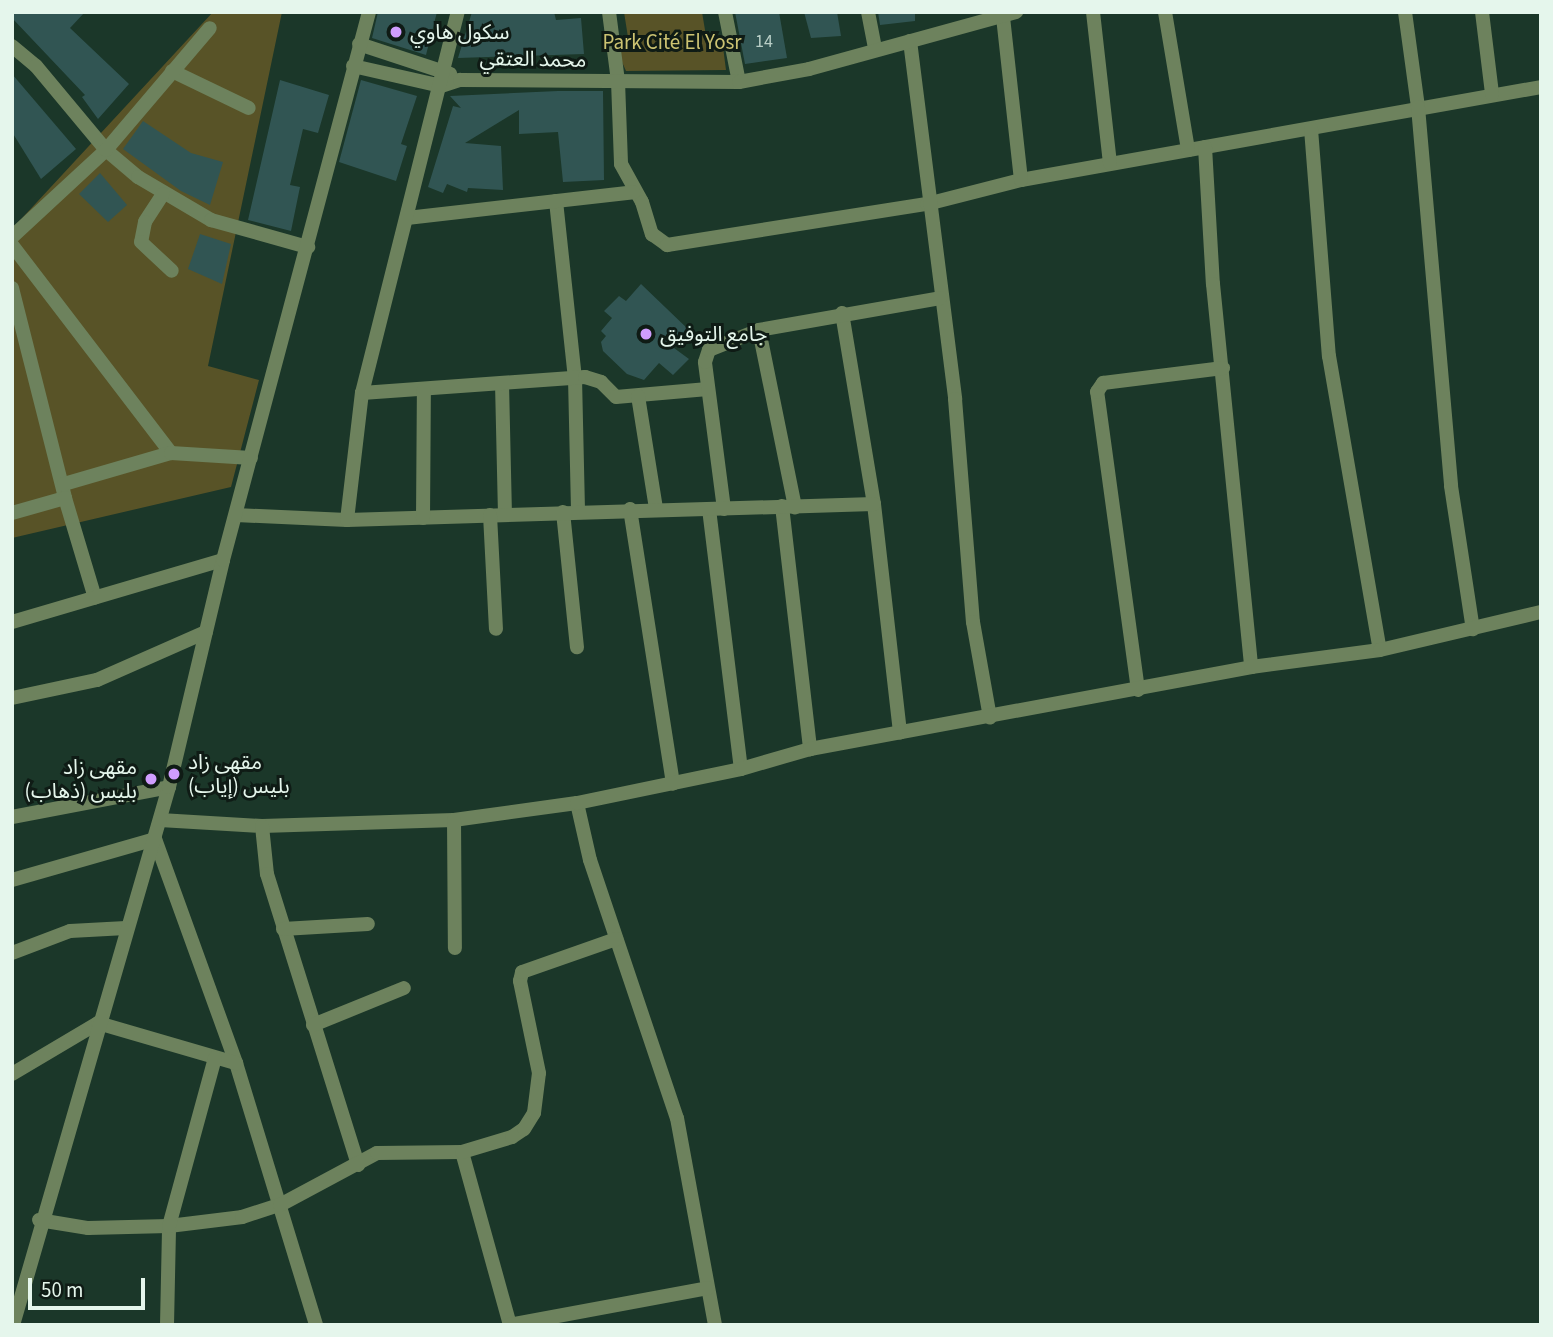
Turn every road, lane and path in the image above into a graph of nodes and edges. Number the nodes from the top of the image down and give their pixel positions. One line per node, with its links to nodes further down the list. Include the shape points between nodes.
1 (369, 12): 14 (street)
2 (458, 12): 18 (street)
3 (609, 12): 21 (street)
4 (725, 12): 22 (street)
5 (868, 12): 16 (street)
6 (1093, 12): 32 (street)
7 (1405, 12): 26 (street)
8 (1482, 12): 25 (street)
9 (1169, 13): 31 (street)
10 (1010, 15): 11 (street, محمد العتقي); 33 (street)
11 (985, 17): 13 (street, محمد العتقي)
12 (210, 27): 19 (street)
13 (910, 41): 16 (street, محمد العتقي); 37 (street)
14 (359, 44): 17 (street); 18 (street, محمد العتقي)
15 (12, 46): 30 (street, via 36,66)
16 (875, 48): 22 (street, محمد العتقي, via 809,69)
17 (354, 66): 23 (street); 41 (street)
18 (444, 70): 20 (street, محمد العتقي); 23 (street)
19 (172, 71): 27 (street); 30 (street)
20 (460, 80): 21 (street, محمد العتقي); 23 (street, محمد العتقي)
21 (618, 81): 22 (street, محمد العتقي); 34 (street, via 621,164)
22 (739, 82)
23 (441, 86): 38 (street)
24 (1541, 87): 25 (street)
25 (1492, 94): 26 (street)
26 (1418, 107): 28 (street); 74 (street, via 1451,486)
27 (249, 108)
28 (1311, 129): 29 (street); 77 (street, via 1329,356)
29 (1205, 147): 31 (street); 47 (street)
30 (106, 150): 35 (street); 39 (street)
31 (1188, 150): 32 (street)
32 (1110, 163): 33 (street)
33 (1021, 180): 37 (street)
34 (634, 192): 36 (street); 37 (street, via 652,234 667,245)
35 (163, 194): 41 (street, via 234,229); 42 (street, via 145,222 141,242)
36 (556, 201): 38 (street); 48 (street)
37 (928, 204): 44 (street)
38 (407, 218): 52 (street)
39 (12, 237)
40 (12, 245): 54 (street)
41 (308, 247): 55 (street)
42 (172, 271)
43 (12, 288): 56 (street)
44 (940, 298): 45 (street); 81 (street, via 966,508 973,622)
45 (842, 313): 46 (street); 57 (street)
46 (759, 330): 51 (street, via 709,350 705,362); 58 (street)
47 (1223, 368): 78 (street); 79 (street, via 1102,383 1097,392)
48 (575, 378): 49 (street); 53 (street, via 597,379 616,397); 62 (street)
49 (502, 383): 50 (street); 66 (street)
50 (424, 388): 52 (street); 67 (street)
51 (708, 389): 53 (street); 61 (street)
52 (362, 393): 68 (street)
53 (638, 396): 60 (street)
54 (172, 453): 55 (street); 56 (street)
55 (251, 458): 65 (street)
56 (64, 491): 64 (street); 70 (street)
57 (874, 504): 58 (street); 82 (street)
58 (789, 507): 61 (street); 83 (street)
59 (630, 509): 60 (street); 62 (street); 85 (street)
60 (656, 509): 61 (street)
61 (716, 509): 84 (street)
62 (578, 511): 63 (street)
63 (563, 512): 66 (street); 76 (street)
64 (12, 513)
65 (236, 515): 68 (street); 69 (street)
66 (497, 515): 67 (street); 73 (street)
67 (423, 518): 68 (street)
68 (347, 520)
69 (223, 560): 70 (street); 75 (street)
70 (95, 598): 72 (street)
71 (1541, 612): 74 (street)
72 (12, 622)
73 (496, 629)
74 (1473, 629): 77 (street)
75 (206, 632): 80 (street, via 97,680); 86 (street)
76 (577, 647)
77 (1380, 650): 78 (street)
78 (1251, 667): 79 (street)
79 (1138, 690): 81 (street)
80 (12, 698)
81 (990, 717): 82 (street)
82 (900, 733): 83 (street)
83 (810, 749): 84 (street)
84 (741, 769): 85 (street)
85 (673, 784): 87 (street)
86 (169, 787): 88 (street); 89 (street)
87 (577, 803): 90 (street); 97 (street)
88 (12, 817)
89 (160, 820): 91 (street); 92 (street)
90 (454, 820): 91 (street); 98 (street)
91 (262, 826): 96 (street, via 267,874)
92 (155, 839): 93 (street); 95 (street); 104 (street)
93 (12, 880)
94 (368, 924): 96 (street)
95 (126, 928): 99 (street, via 70,931); 101 (street)
96 (284, 929): 102 (street)
97 (616, 939): 106 (street, via 522,972 539,1073 534,1113 512,1137); 111 (street, via 677,1118)
98 (455, 948)
99 (12, 953)
100 (404, 988): 102 (street)
101 (98, 1023): 103 (street); 105 (street); 109 (street)
102 (313, 1025): 107 (street)
103 (215, 1058): 104 (street); 110 (street)
104 (236, 1063): 108 (street)
105 (12, 1074)
106 (462, 1152): 107 (street, via 377,1153); 115 (street)
107 (358, 1165): 108 (street)
108 (280, 1205): 110 (street, via 242,1217); 114 (street)
109 (40, 1220): 110 (street, via 88,1228); 112 (street)
110 (169, 1226): 113 (street)
111 (708, 1289): 115 (street); 116 (street)
112 (13, 1325)
113 (167, 1325)
114 (316, 1325)
115 (509, 1325)
116 (714, 1325)

